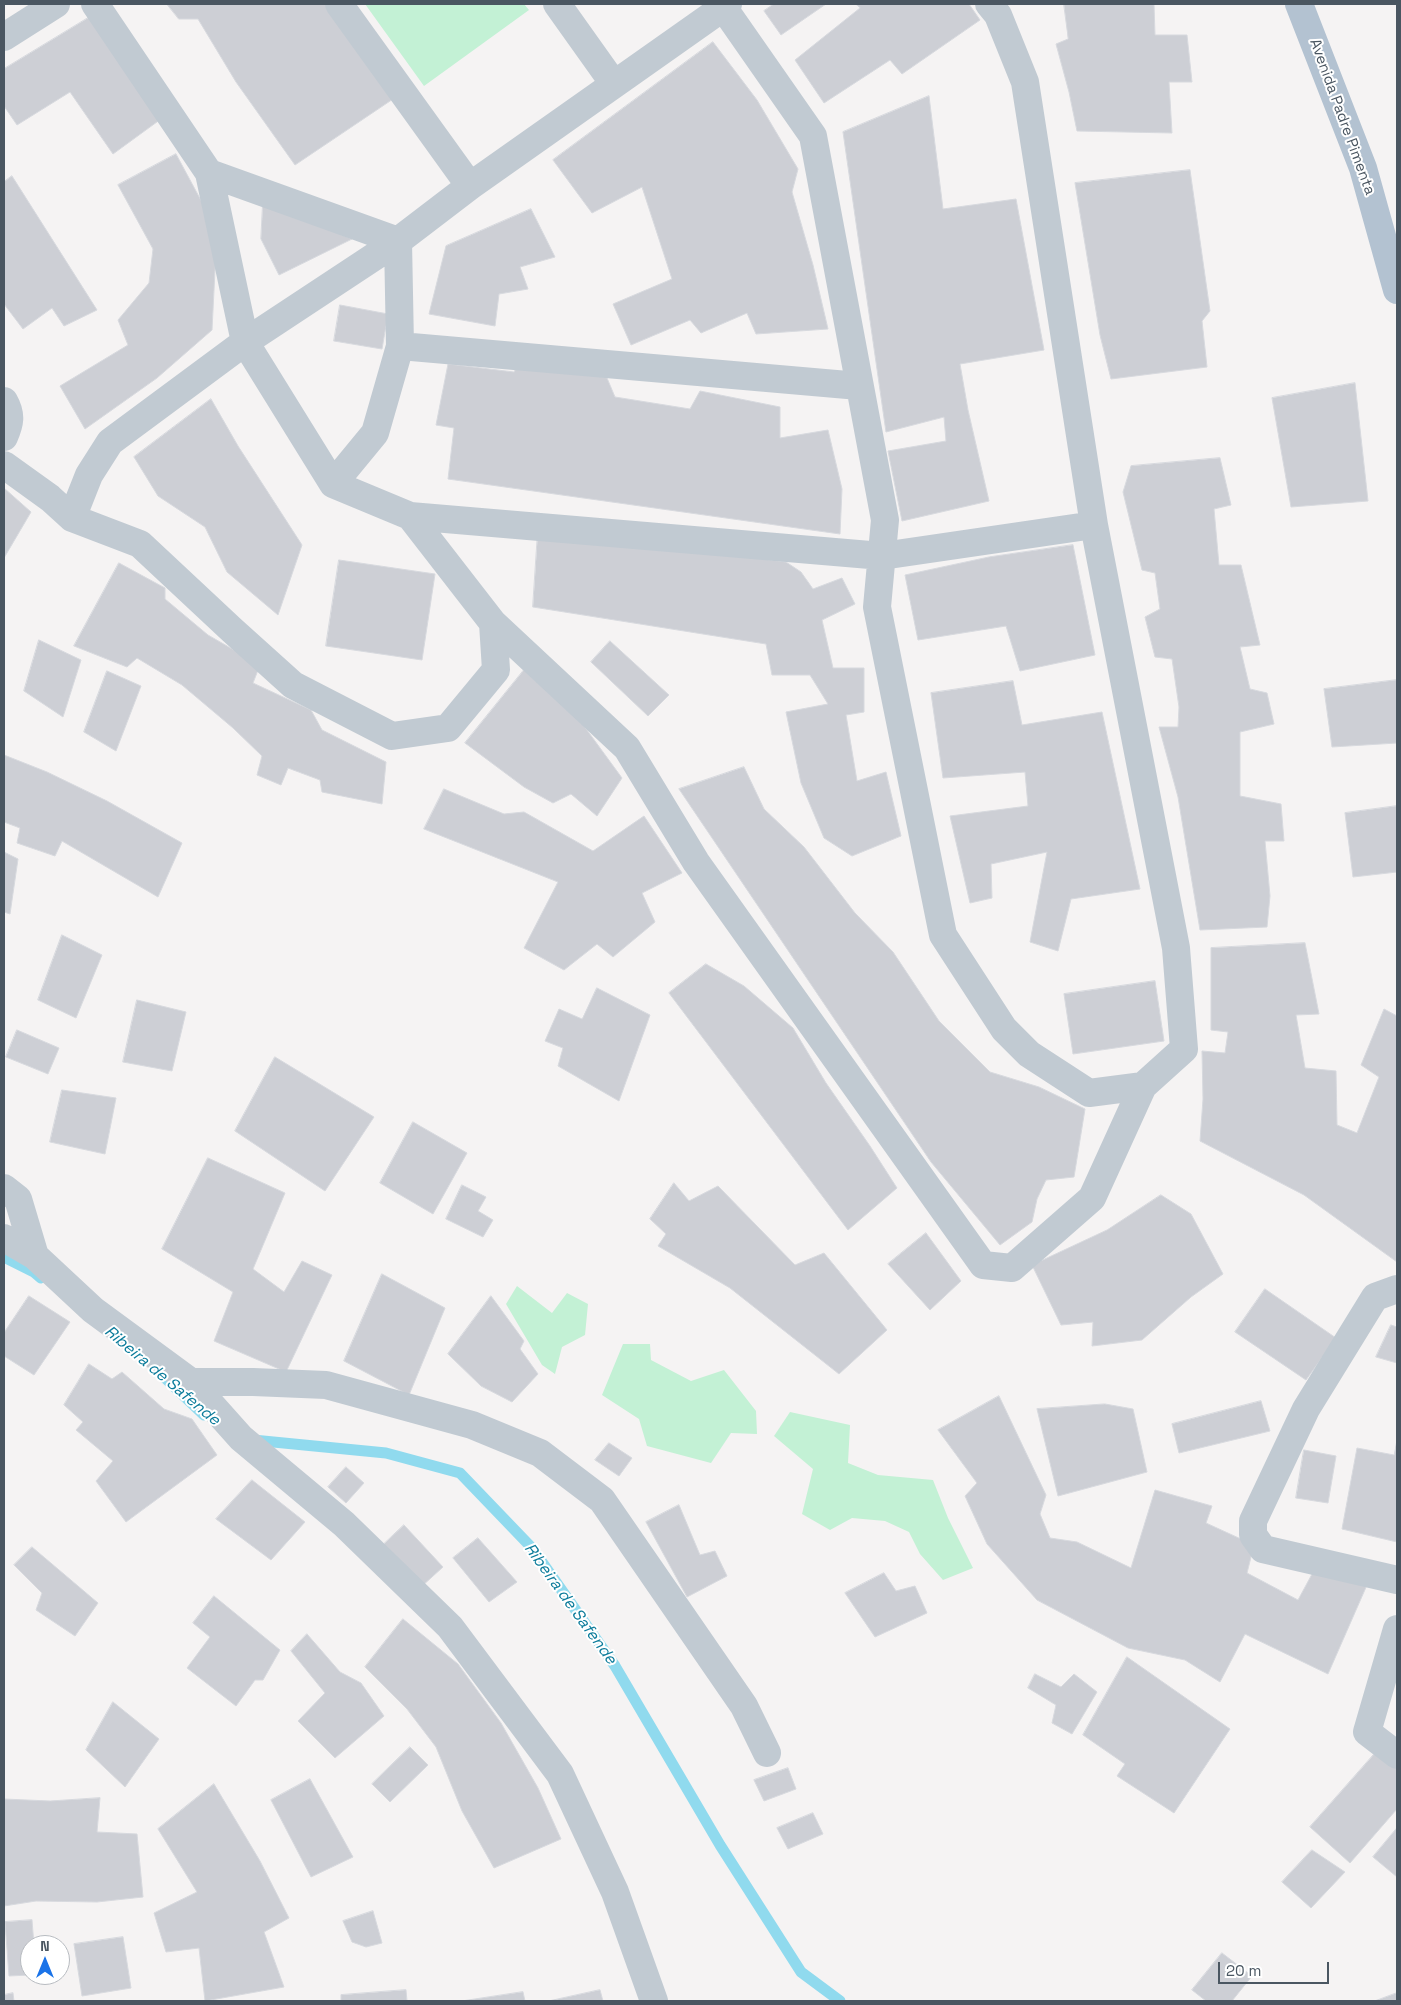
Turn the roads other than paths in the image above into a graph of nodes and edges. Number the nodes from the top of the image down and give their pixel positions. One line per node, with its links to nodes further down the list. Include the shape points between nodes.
1 (56, 4): 8 (street)
2 (95, 4): 10 (street)
3 (339, 4): 11 (street)
4 (557, 4): 9 (street)
5 (989, 4): 23 (street, via 998,15 1025,82)
6 (1299, 4): 13 (main road, Avenida Padre Pimenta, via 1363,168)
7 (726, 5): 9 (street); 16 (street, via 813,136)
8 (4, 38)
9 (614, 84): 11 (street)
10 (209, 173): 12 (street); 14 (street)
11 (470, 186): 12 (street)
12 (398, 241): 14 (street); 15 (street)
13 (1397, 290)
14 (245, 342): 20 (street); 22 (street, via 110,442 89,475)
15 (400, 346): 16 (street); 20 (street, via 375,433)
16 (859, 386): 24 (street, via 885,520)
17 (4, 401): 18 (street, via 10,412 10,424)
18 (4, 437)
19 (4, 465): 22 (street)
20 (333, 484): 21 (street)
21 (410, 516): 24 (street); 25 (street)
22 (72, 518): 25 (street, via 140,544 293,684 392,736 448,728 496,670)
23 (1094, 525): 24 (street); 26 (street, via 1176,948 1184,1049)
24 (882, 556): 26 (street, via 877,607 943,935 1004,1029 1029,1054 1089,1093)
25 (493, 623): 26 (street, via 627,748 696,862 983,1265 1012,1268 1092,1198)
26 (1144, 1086)
27 (4, 1188): 29 (street, via 18,1200)
28 (4, 1238): 29 (street)
29 (35, 1256): 31 (street, via 93,1310)
30 (1397, 1289): 32 (street, via 1375,1297 1306,1409 1253,1520 1253,1535 1263,1549)
31 (191, 1382): 34 (street, via 326,1385 472,1426 540,1453 602,1500 744,1706); 36 (street, via 241,1438 344,1524 450,1627 560,1774 615,1892)
32 (1397, 1580)
33 (1397, 1630): 35 (street, via 1367,1732)
34 (767, 1753)
35 (1397, 1755)
36 (654, 2001)

